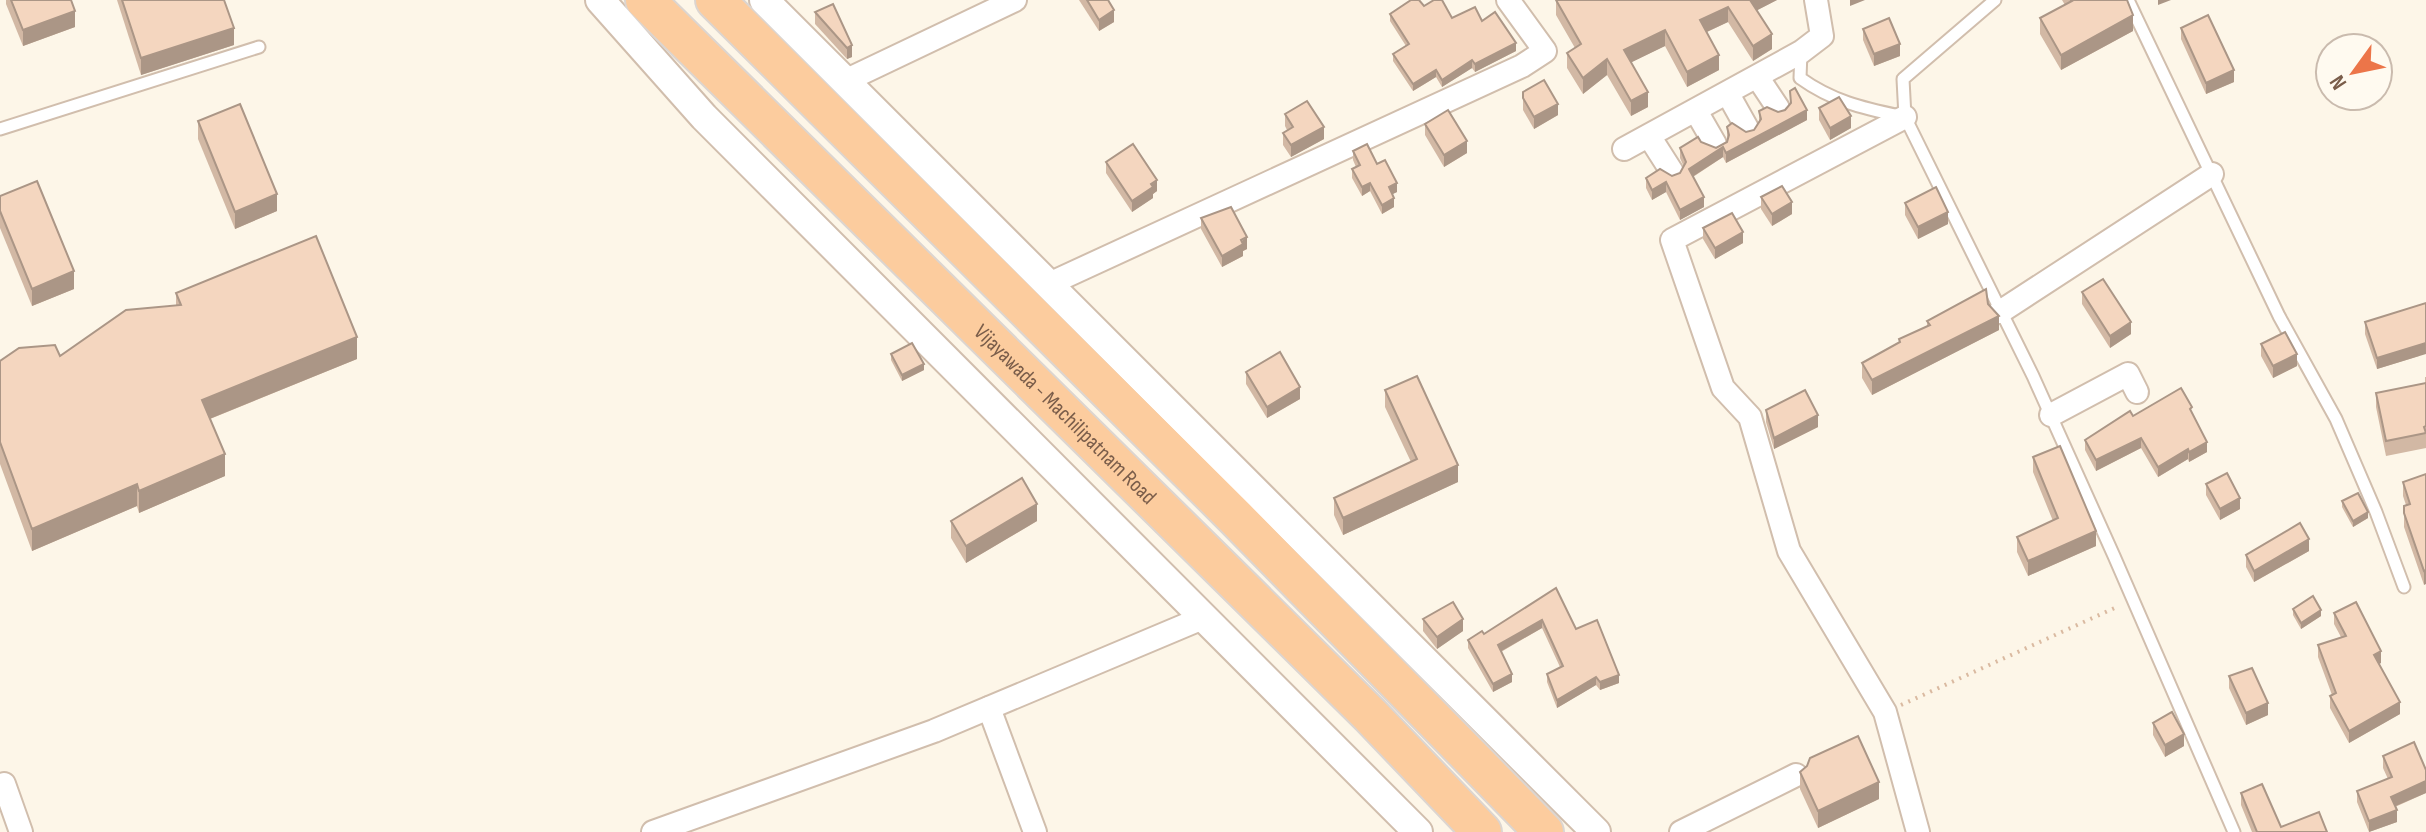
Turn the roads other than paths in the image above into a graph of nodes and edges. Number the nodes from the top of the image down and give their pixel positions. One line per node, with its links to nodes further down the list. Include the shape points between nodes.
1 (600, 0): 30 (street, via 704,117)
2 (645, 0): 38 (highway, Vijayawada - Machilipatnam Road, via 1370,715)
3 (715, 0): 39 (highway)
4 (764, 0): 13 (street)
5 (1015, 0): 13 (street)
6 (1508, 0): 25 (street, via 1545,51 1522,66)
7 (1816, 0): 11 (street, via 1822,36)
8 (1995, 0): 17 (lane, via 1903,79)
9 (2128, 0): 24 (lane)
10 (259, 47): 19 (lane)
11 (1801, 52): 12 (street); 17 (lane, via 1800,78 1823,95)
12 (1758, 78): 14 (street); 15 (street)
13 (845, 81): 25 (street)
14 (1728, 94): 16 (street); 18 (street)
15 (1778, 108)
16 (1696, 111): 20 (street); 21 (street)
17 (1905, 117): 26 (lane); 42 (street, via 1672,240 1723,388 1750,417 1789,551 1885,712)
18 (1747, 128)
19 (0, 129)
20 (1649, 136): 22 (street); 23 (street)
21 (1715, 144)
22 (1624, 149)
23 (1672, 172)
24 (2212, 174): 26 (street); 29 (lane, via 2279,316 2336,419)
25 (1049, 284): 40 (street)
26 (2000, 312): 28 (lane)
27 (2137, 392): 28 (street, via 2128,374)
28 (2051, 415): 43 (lane)
29 (2404, 587)
30 (1205, 617): 31 (street); 37 (street)
31 (989, 708): 35 (street); 36 (street)
32 (1796, 775): 41 (street)
33 (4, 784): 34 (street)
34 (21, 832)
35 (653, 832)
36 (1035, 832)
37 (1418, 832)
38 (1482, 832)
39 (1544, 832)
40 (1596, 832)
41 (1681, 832)
42 (1918, 832)
43 (2234, 832)

